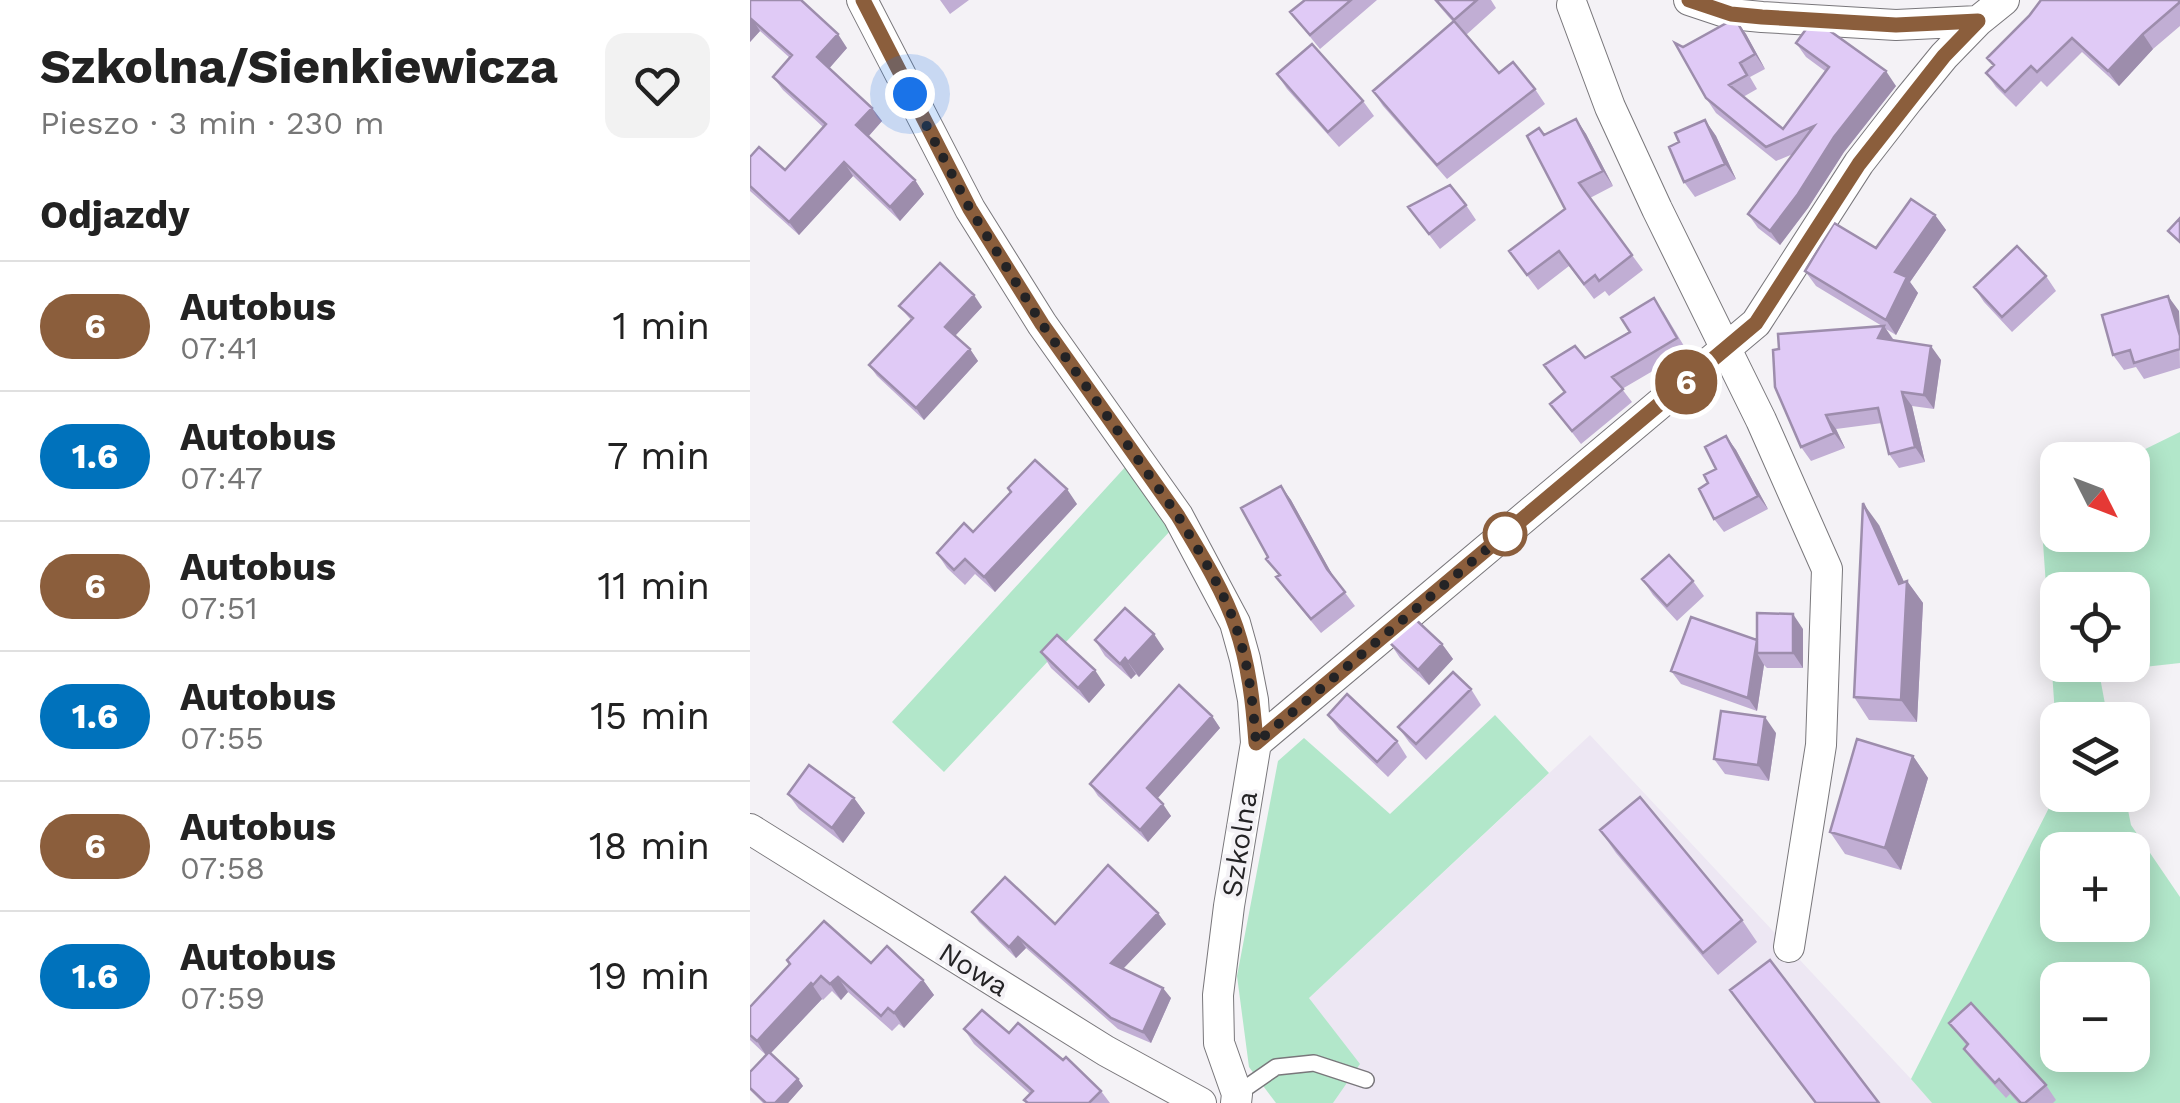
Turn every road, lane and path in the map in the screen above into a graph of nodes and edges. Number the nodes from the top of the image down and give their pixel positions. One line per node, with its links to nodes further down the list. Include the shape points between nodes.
1 (862, 0): 7 (street, Szkolna, via 970,209 1198,549 1235,623)
2 (1689, 0): 5 (street, via 1762,17 1896,25)
3 (2004, 0): 5 (street)
4 (1570, 2): 6 (street, via 1610,107)
5 (1978, 21): 6 (street, via 1859,164 1756,323)
6 (1727, 348): 7 (street); 9 (street, via 1827,569 1821,744)
7 (1256, 743): 11 (street, Szkolna, via 1218,995 1219,1043)
8 (750, 829): 12 (street, Nowa, via 1106,1051)
9 (1789, 946)
10 (1366, 1080): 11 (lane, via 1314,1064 1276,1066)
11 (1239, 1100): 12 (street, Nowa)
12 (1204, 1103)

